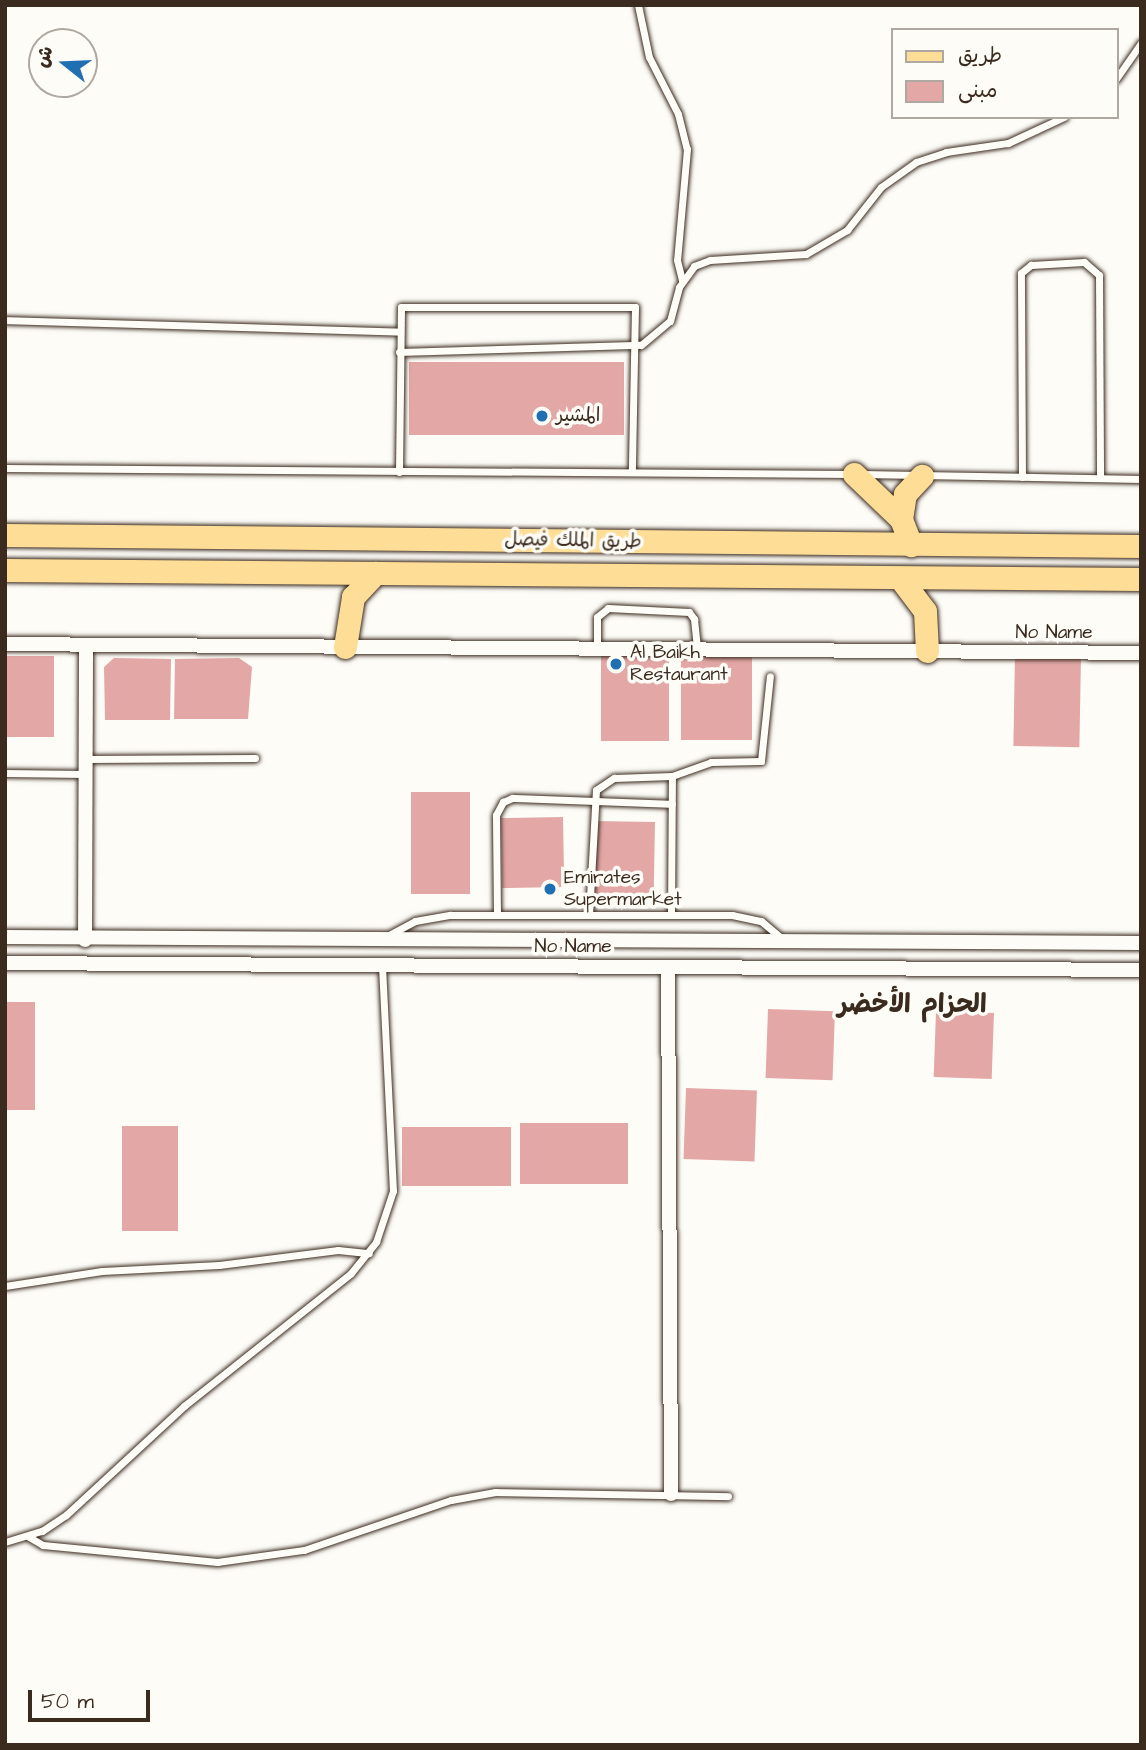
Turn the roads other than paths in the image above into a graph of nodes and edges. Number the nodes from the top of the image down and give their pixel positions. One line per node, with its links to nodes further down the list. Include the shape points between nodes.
1 (638, 5): 5 (lane, via 649,57 678,114 687,149 677,260)
2 (1141, 43): 3 (lane)
3 (1118, 76)
4 (1060, 119): 5 (lane, via 1017,140 916,162 881,187 847,230 806,254 710,260 694,266)
5 (682, 280): 8 (lane, via 670,321 649,341)
6 (5, 320): 7 (lane)
7 (400, 332): 8 (lane, via 401,307 635,307); 9 (lane)
8 (633, 348): 9 (lane); 11 (lane)
9 (399, 352): 12 (lane)
10 (5, 468): 12 (lane)
11 (632, 470): 12 (lane); 13 (lane)
12 (399, 472)
13 (854, 474): 14 (lane); 18 (main road)
14 (922, 475): 15 (lane); 18 (main road, via 905,494)
15 (1021, 477): 16 (lane); 16 (lane, via 1021,273 1031,265 1084,262 1099,275)
16 (1100, 478): 17 (lane)
17 (1141, 479)
18 (901, 519): 20 (main road)
19 (5, 535): 20 (main road, طريق الملك فيصل)
20 (911, 545): 21 (main road, طريق الملك فيصل)
21 (1141, 546)
22 (5, 570): 23 (main road, طريق الملك فيصل)
23 (375, 573): 24 (main road, طريق الملك فيصل); 28 (main road, via 353,597)
24 (900, 578): 25 (main road, طريق الملك فيصل); 31 (main road, via 925,611)
25 (1141, 579)
26 (5, 644): 27 (street, No Name)
27 (86, 645): 28 (street, No Name); 35 (street)
28 (345, 647): 29 (street, No Name)
29 (597, 649): 30 (street, No Name); 30 (lane, via 597,617 608,608 689,611)
30 (697, 649): 31 (street, No Name)
31 (927, 651): 32 (street, No Name)
32 (1141, 653)
33 (770, 676): 37 (lane, via 763,760 711,762)
34 (255, 758): 35 (lane)
35 (85, 766): 36 (lane); 45 (street)
36 (5, 773)
37 (672, 776): 38 (lane, via 614,778 603,782); 39 (lane)
38 (594, 802): 39 (lane); 40 (lane, via 512,798 500,806 496,820); 41 (lane)
39 (672, 804): 42 (lane)
40 (498, 915): 41 (lane); 44 (lane, via 432,917)
41 (589, 915): 42 (lane)
42 (671, 915): 46 (lane, via 752,917)
43 (5, 937): 45 (street, No Name)
44 (383, 939): 45 (street, No Name); 46 (street, No Name)
45 (85, 940)
46 (784, 940): 47 (street, No Name)
47 (1141, 943)
48 (5, 963): 49 (street, No Name)
49 (382, 965): 50 (street, No Name); 52 (lane, via 393,1191 383,1230)
50 (668, 967): 51 (street, No Name); 54 (street)
51 (1141, 970)
52 (369, 1253): 53 (lane, via 338,1250 219,1265 102,1271); 56 (lane, via 351,1273 184,1406 66,1515)
53 (5, 1286)
54 (671, 1494): 55 (lane); 56 (lane, via 495,1492 451,1500 337,1542 243,1561 167,1560 39,1544)
55 (727, 1496)
56 (29, 1537): 57 (lane)
57 (5, 1542)

